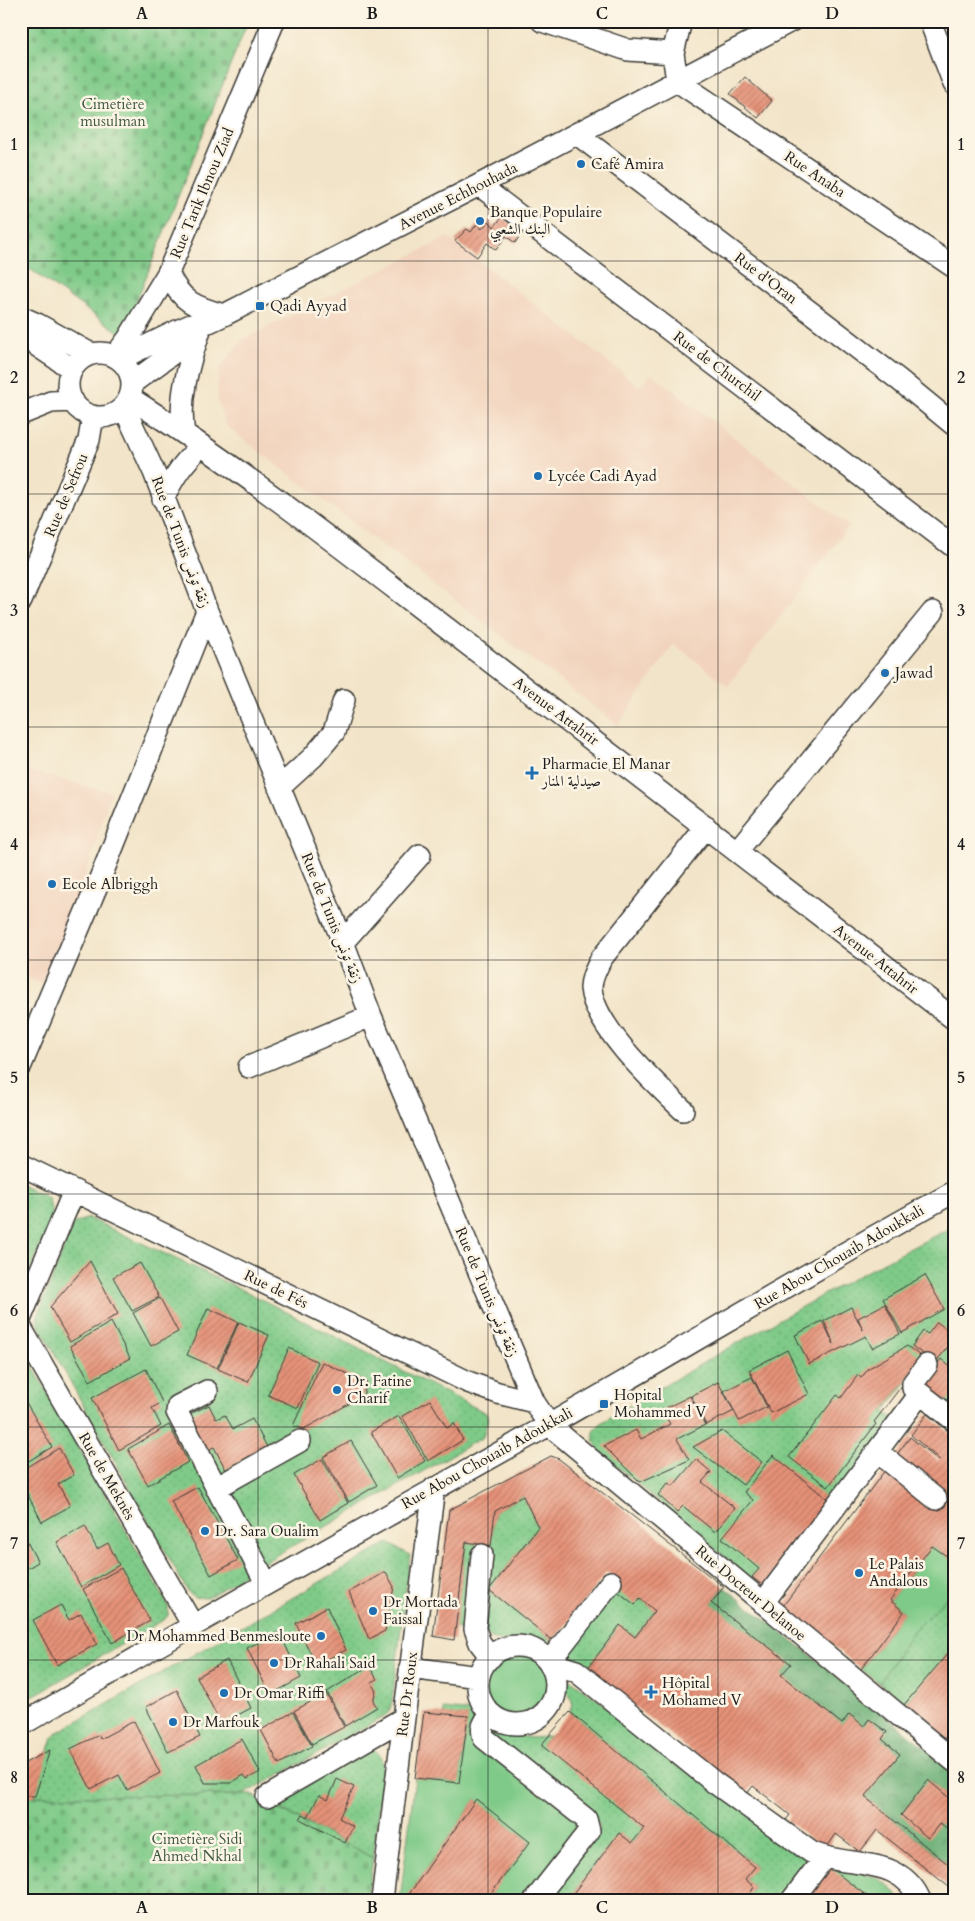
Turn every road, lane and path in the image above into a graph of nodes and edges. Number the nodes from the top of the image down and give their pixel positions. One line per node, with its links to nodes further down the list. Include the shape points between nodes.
1 (274, 21): 13 (street, Rue Tarik Ibnou Ziad)
2 (542, 21): 6 (street)
3 (680, 21): 7 (street)
4 (791, 21): 8 (street, Avenue Echhouhada)
5 (930, 21): 9 (street)
6 (585, 28): 7 (street, via 628,50)
7 (673, 53): 8 (street)
8 (677, 81): 10 (street, Avenue Echhouhada); 12 (street, Rue Anaba)
9 (954, 83)
10 (577, 134): 11 (street, Avenue Echhouhada); 23 (street, Rue d'Oran)
11 (479, 185): 15 (street, Avenue Echhouhada); 27 (street, Rue de Churchil)
12 (954, 267)
13 (168, 273): 15 (street, via 173,285); 18 (street, Rue Tarik Ibnou Ziad)
14 (21, 317): 17 (street)
15 (210, 324): 18 (street, Avenue Echhouhada, via 191,325); 20 (street); 24 (street, via 185,386 181,418)
16 (21, 334): 19 (street)
17 (91, 354): 18 (street, via 108,353); 19 (street, via 77,363)
18 (118, 358): 20 (street, via 131,374)
19 (71, 386): 21 (street, via 51,402); 22 (street, via 78,408)
20 (129, 396): 22 (street, via 110,415); 24 (street, Avenue Attahrir); 26 (street, Rue de Tunis زنقة تونس)
21 (21, 414)
22 (93, 416): 28 (street, Rue de Sefrou, via 89,440)
23 (954, 425)
24 (184, 432): 25 (street, Avenue Attahrir)
25 (201, 446): 26 (street, via 184,462); 33 (street, Avenue Attahrir, via 312,526)
26 (163, 500): 29 (street, Rue de Tunis زنقة تونس)
27 (954, 547)
28 (21, 601)
29 (207, 611): 32 (street, Rue de Tunis زنقة تونس); 39 (street)
30 (934, 612): 34 (street)
31 (344, 700): 32 (street, via 334,732)
32 (280, 788): 36 (street, Rue de Tunis زنقة تونس)
33 (706, 827): 34 (street, Avenue Attahrir); 41 (street, via 602,959 591,986 593,999 604,1022 652,1080)
34 (737, 851): 38 (street, Avenue Attahrir)
35 (420, 856): 36 (street)
36 (343, 942): 37 (street, Rue de Tunis زنقة تونس)
37 (371, 1016): 40 (street); 50 (street, Rue de Tunis زنقة تونس)
38 (954, 1019)
39 (21, 1065)
40 (249, 1067)
41 (683, 1110)
42 (21, 1165): 43 (street, Rue de Fés)
43 (74, 1190): 45 (street); 50 (street, Rue de Fés, via 468,1382)
44 (954, 1192): 52 (street, Rue Abou Chouaib Adoukkali, via 857,1244)
45 (21, 1317)
46 (21, 1328): 62 (street, Rue de Meknès)
47 (927, 1365): 49 (street, via 913,1383 913,1388)
48 (207, 1391): 55 (street, via 183,1402 177,1412)
49 (920, 1394): 51 (street); 54 (street)
50 (534, 1402): 52 (street, Rue de Tunis زنقة تونس)
51 (954, 1420)
52 (549, 1424): 56 (street, Rue Abou Chouaib Adoukkali); 61 (street, Rue Docteur Delanoe)
53 (300, 1441): 55 (street)
54 (878, 1452): 57 (street); 61 (street)
55 (216, 1488): 60 (street)
56 (434, 1488): 60 (street, Rue Abou Chouaib Adoukkali); 65 (street, Rue Dr Roux)
57 (936, 1499)
58 (482, 1555): 63 (street, via 475,1629 480,1643)
59 (611, 1582): 64 (street)
60 (266, 1583): 62 (street, Rue Abou Chouaib Adoukkali)
61 (763, 1604): 70 (street, Rue Docteur Delanoe)
62 (192, 1624): 69 (street, Rue Abou Chouaib Adoukkali)
63 (491, 1656): 64 (street, via 509,1647 522,1646 534,1650); 66 (street)
64 (550, 1665): 67 (street, via 556,1680 556,1693 552,1705 543,1715 520,1725 506,1723); 72 (street, via 576,1671 715,1783)
65 (410, 1668): 66 (street); 68 (street, Rue Dr Roux)
66 (479, 1678): 67 (street, via 480,1696)
67 (490, 1714): 74 (street, via 482,1726 484,1738 589,1825 589,1832)
68 (404, 1718): 71 (street); 73 (street, Rue Dr Roux)
69 (21, 1725)
70 (954, 1761)
71 (266, 1797)
72 (824, 1858): 75 (street); 76 (street, via 878,1865 898,1874 913,1887)
73 (382, 1900)
74 (535, 1900)
75 (792, 1900)
76 (920, 1900)

